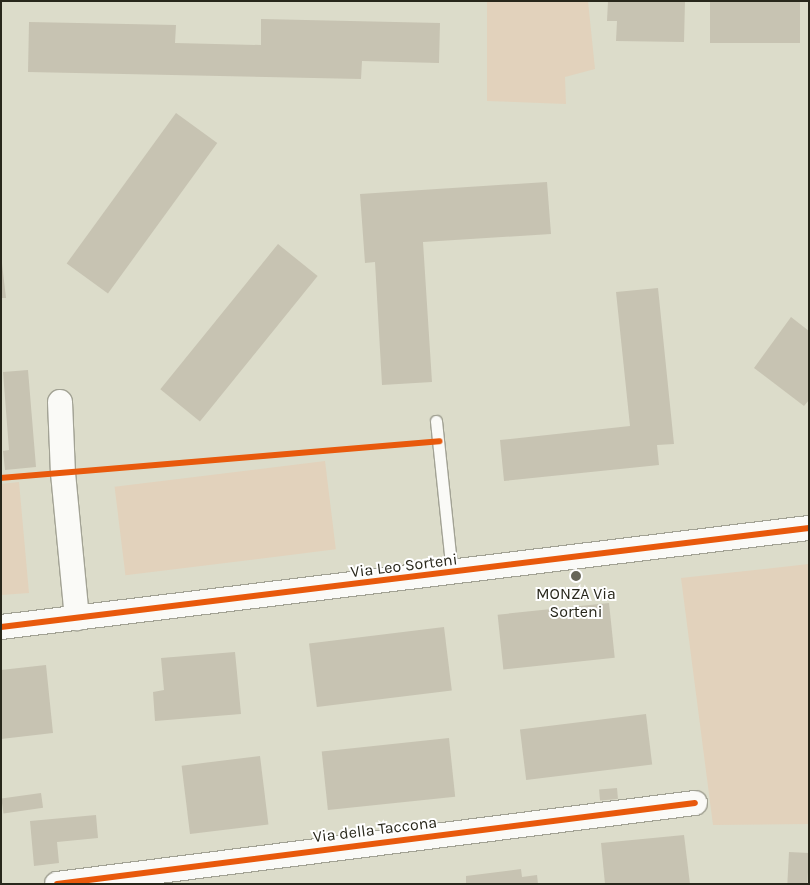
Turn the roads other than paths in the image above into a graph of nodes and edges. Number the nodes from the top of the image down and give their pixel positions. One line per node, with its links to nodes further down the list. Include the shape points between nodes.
1 (60, 402): 5 (street, via 63,473)
2 (436, 421): 4 (lane)
3 (809, 528): 4 (street, Via Leo Sorteni)
4 (452, 574): 5 (street, Via Leo Sorteni)
5 (77, 618): 6 (street, Via Leo Sorteni)
6 (1, 627)
7 (695, 803): 8 (street, Via della Taccona)
8 (57, 884)

